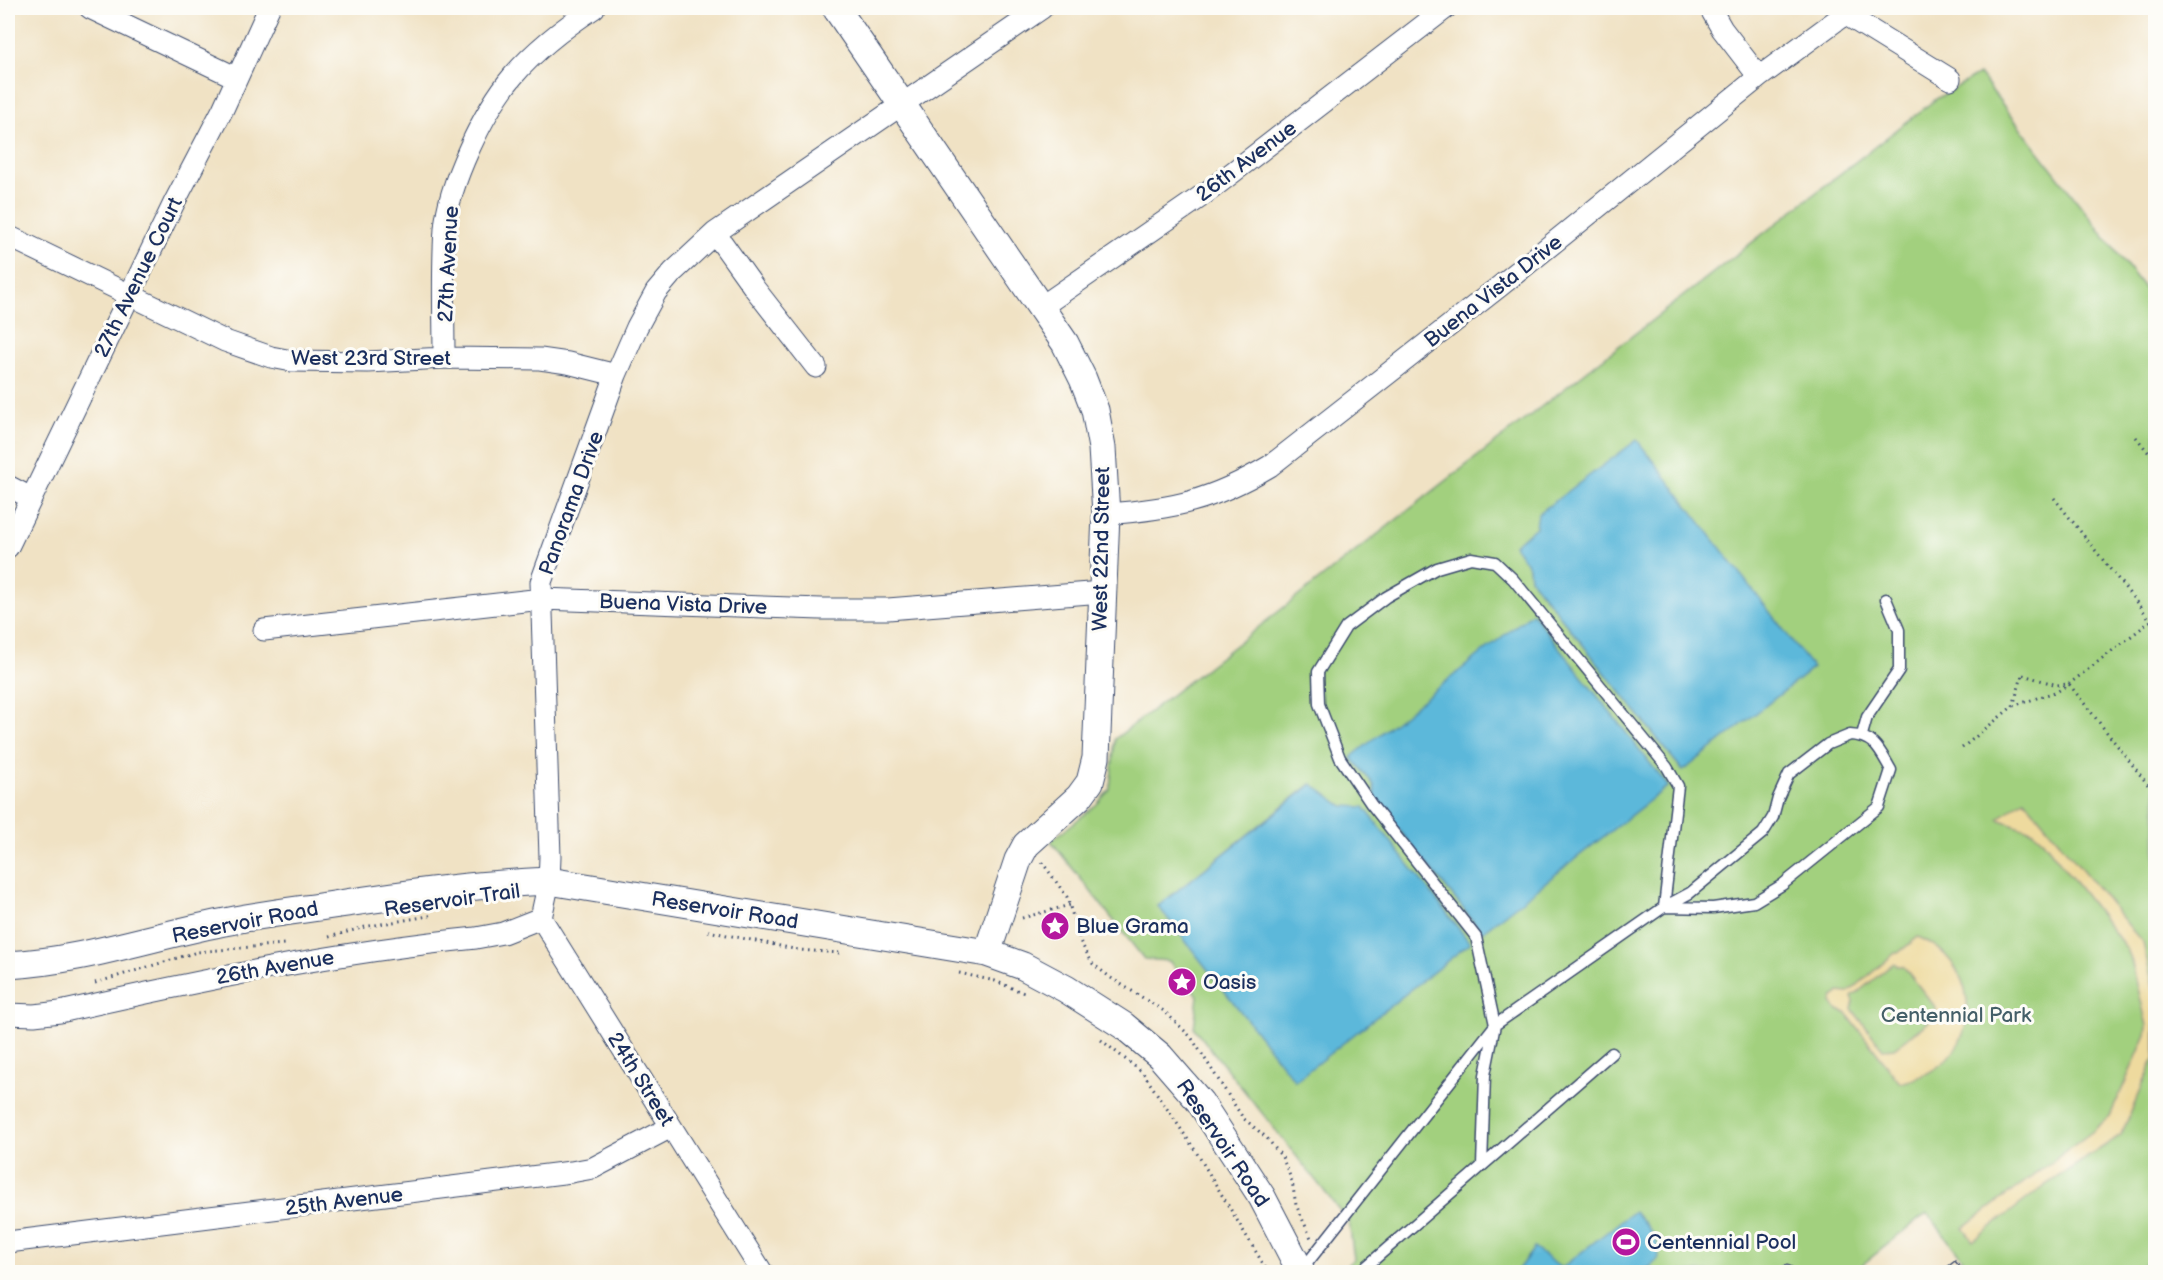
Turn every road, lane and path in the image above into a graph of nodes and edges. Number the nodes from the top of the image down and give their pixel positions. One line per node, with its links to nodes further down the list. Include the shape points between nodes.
1 (90, 8): 10 (street)
2 (269, 8): 10 (street, 27th Avenue Court)
3 (594, 8): 17 (street, 27th Avenue, via 565,27 512,77 461,166 445,228)
4 (836, 8): 12 (street, West 22nd Street)
5 (1042, 8): 12 (street, Panorama Drive)
6 (1446, 8): 16 (street, 26th Avenue, via 1206,194)
7 (1710, 8): 9 (street)
8 (1848, 11): 9 (street, Buena Vista Drive); 11 (street)
9 (1759, 77): 25 (street, Buena Vista Drive, via 1270,466 1196,502)
10 (237, 78): 15 (street, 27th Avenue Court)
11 (1950, 79)
12 (902, 104): 13 (street, Panorama Drive); 16 (street, West 22nd Street)
13 (715, 233): 18 (street); 19 (street, Panorama Drive, via 656,292)
14 (8, 236): 15 (street, West 23rd Street)
15 (130, 297): 17 (street, West 23rd Street, via 225,341 271,357 368,362); 23 (street, 27th Avenue Court)
16 (1041, 307): 25 (street, West 22nd Street, via 1065,343 1095,410)
17 (444, 358): 19 (street, West 23rd Street, via 540,359)
18 (816, 367)
19 (616, 375): 28 (street, Panorama Drive, via 542,582)
20 (2136, 436): 21 (path)
21 (2156, 462)
22 (8, 486): 23 (street)
23 (32, 498): 26 (street, 27th Avenue Court)
24 (2054, 498): 31 (path)
25 (1106, 514): 27 (street, West 22nd Street)
26 (8, 547)
27 (1102, 592): 28 (street, Buena Vista Drive, via 888,609); 42 (street, West 22nd Street, via 1096,758 1090,782 1026,845)
28 (542, 599): 33 (street, Buena Vista Drive); 39 (street, Panorama Drive)
29 (1886, 599): 36 (lane, via 1899,630 1899,670 1867,717)
30 (2156, 617): 31 (path)
31 (2151, 621): 32 (path); 34 (path)
32 (2156, 627)
33 (264, 630)
34 (2069, 684): 35 (path); 35 (path, via 2057,685 2023,674); 38 (path)
35 (2013, 706): 37 (path)
36 (1862, 735): 41 (lane, via 1850,735 1828,744 1789,774 1773,817 1762,833 1690,893); 41 (lane, via 1874,743 1891,770 1879,807 1782,885 1754,902 1713,908)
37 (1962, 748)
38 (2156, 795)
39 (549, 881): 44 (street); 49 (street, Reservoir Road); 50 (street, Reservoir Road, via 408,894 229,921 103,952)
40 (1070, 905): 42 (path, via 1016,919)
41 (1664, 907): 55 (lane); 55 (lane, via 1678,786 1667,767 1513,579 1495,562 1471,558 1437,568 1386,597 1346,627 1318,672 1319,704 1340,758 1371,804 1476,937)
42 (999, 912): 49 (street, West 22nd Street)
43 (439, 914): 46 (path, Reservoir Trail)
44 (541, 918): 54 (street, 26th Avenue, via 503,933 476,938 284,964 60,1012); 58 (street, 24th Street)
45 (705, 931): 48 (path, via 799,951)
46 (323, 938)
47 (291, 944): 52 (path, via 197,952)
48 (841, 953)
49 (987, 953): 63 (street, Reservoir Road, via 1023,966 1066,989 1124,1026 1160,1056 1200,1102 1222,1135 1262,1197)
50 (8, 965)
51 (951, 971): 53 (path, via 995,981)
52 (91, 984)
53 (1028, 995)
54 (8, 1014)
55 (1496, 1025): 59 (lane, via 1485,1075); 63 (lane)
56 (1099, 1038): 62 (path, via 1143,1073 1191,1143)
57 (1612, 1053): 59 (lane)
58 (671, 1127): 60 (street, 25th Avenue, via 593,1167 571,1172); 61 (street, 24th Street)
59 (1482, 1166): 64 (lane)
60 (8, 1242)
61 (762, 1272)
62 (1268, 1272)
63 (1301, 1272)
64 (1360, 1272)

